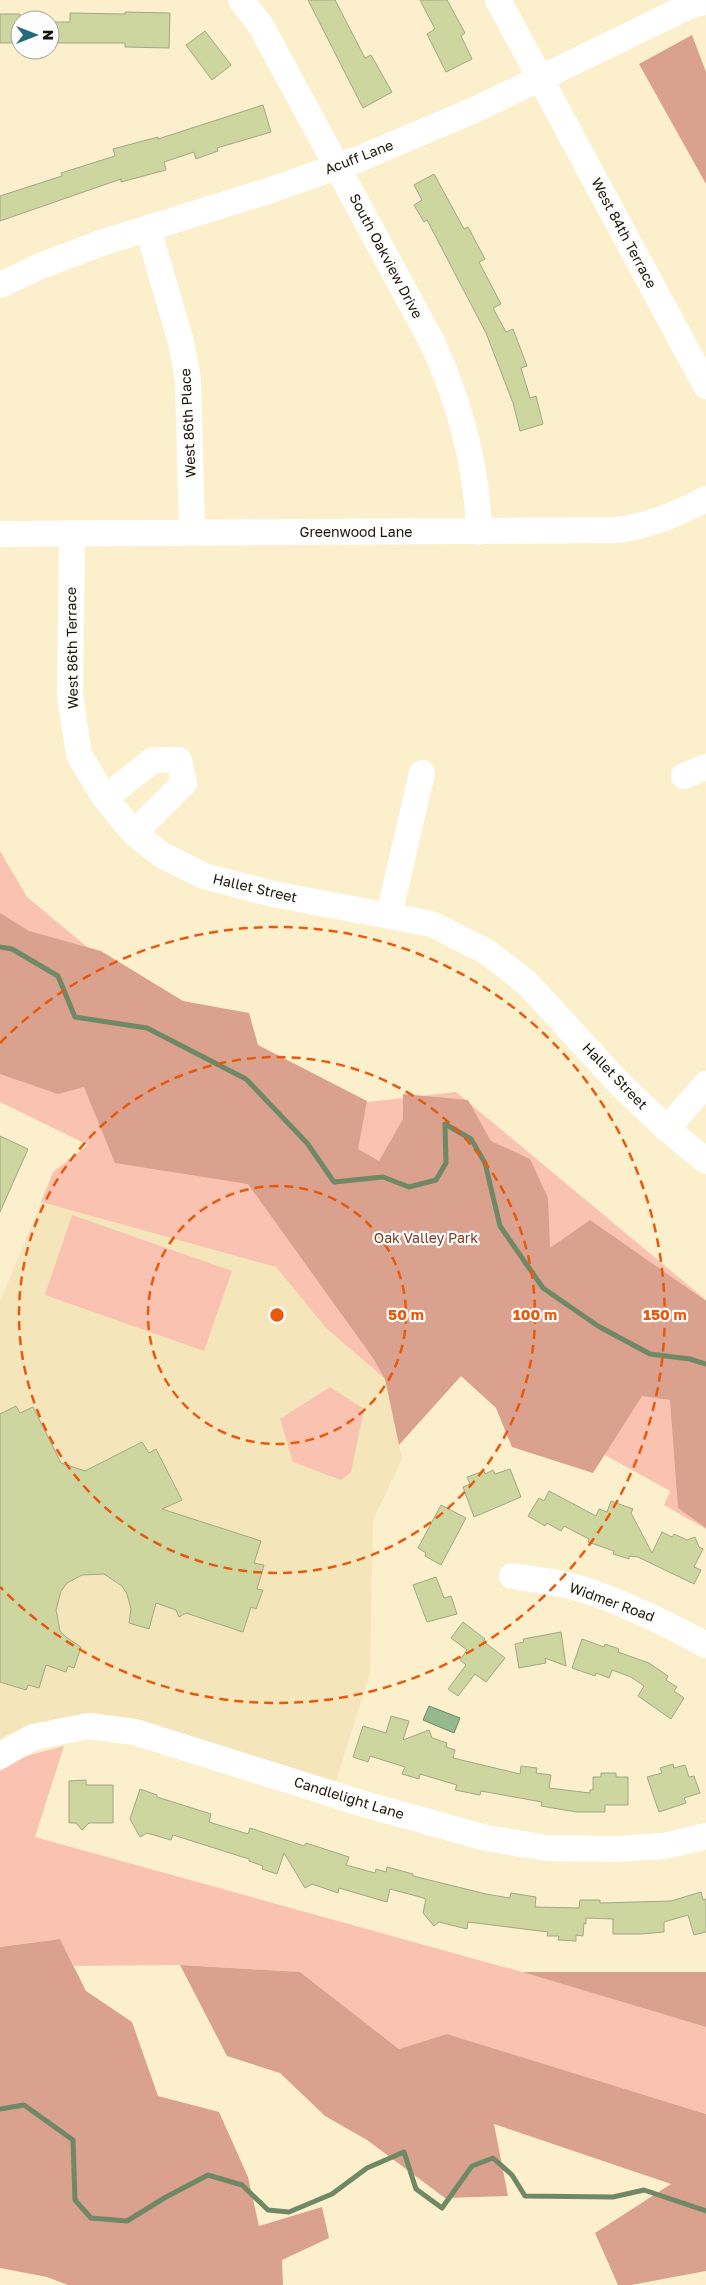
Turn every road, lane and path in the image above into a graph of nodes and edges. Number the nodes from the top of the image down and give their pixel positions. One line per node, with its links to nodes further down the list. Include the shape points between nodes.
1 (241, 0): 5 (street, South Oakview Drive, via 261,26)
2 (498, 0): 4 (street, West 84th Terrace)
3 (706, 1): 4 (street, Acuff Lane, via 685,8)
4 (541, 79): 5 (street, Acuff Lane); 8 (street, West 84th Terrace)
5 (337, 166): 6 (street, Acuff Lane); 10 (street, South Oakview Drive, via 432,342 448,378 470,449)
6 (148, 229): 7 (street, Acuff Lane, via 43,265); 11 (street, West 86th Place, via 188,379)
7 (0, 285)
8 (706, 386)
9 (706, 499): 10 (street, Greenwood Lane, via 670,517 634,528)
10 (479, 532): 11 (street, Greenwood Lane)
11 (192, 533): 13 (street, Greenwood Lane)
12 (0, 534): 13 (street, Greenwood Lane)
13 (72, 534): 15 (street, West 86th Terrace, via 70,695 79,755)
14 (422, 773): 17 (street)
15 (104, 798): 16 (street, West 86th Terrace); 16 (street, via 153,760 179,760 184,783)
16 (134, 833): 17 (street, Hallet Street, via 162,855 225,883)
17 (389, 915): 19 (street, Hallet Street, via 432,924 487,952 527,982 618,1082)
18 (706, 1084): 19 (street)
19 (667, 1129): 20 (street, Hallet Street)
20 (706, 1161)
21 (512, 1576): 22 (street, Widmer Road, via 555,1582 590,1592 659,1620)
22 (706, 1645)
23 (0, 1756): 24 (street, Candlelight Lane, via 33,1737 89,1726 135,1732 364,1804 486,1838 547,1848 614,1849 665,1846)
24 (706, 1836)

